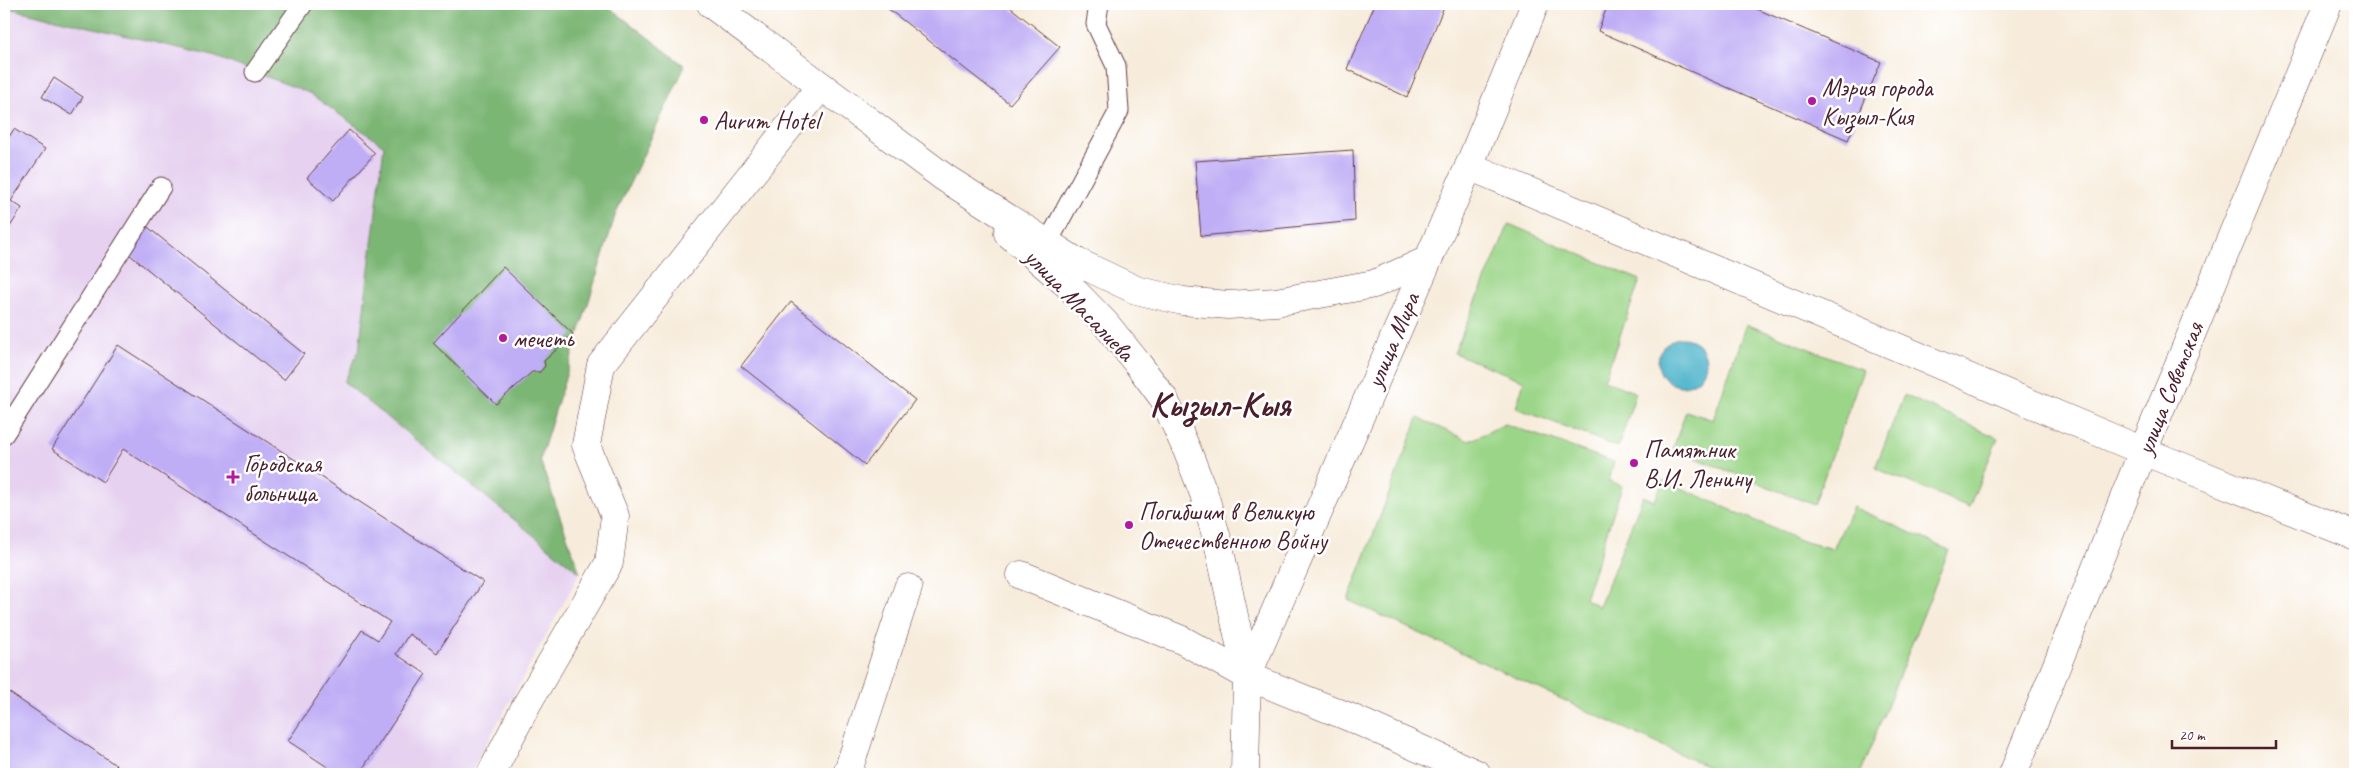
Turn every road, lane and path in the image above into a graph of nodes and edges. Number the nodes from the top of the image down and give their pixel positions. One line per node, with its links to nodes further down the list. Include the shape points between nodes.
1 (304, 4): 6 (lane)
2 (711, 4): 7 (street)
3 (1099, 4): 11 (lane, via 1096,24 1116,66 1119,111)
4 (1535, 4): 8 (street, улица Мира)
5 (2328, 4): 14 (street, улица Советская)
6 (255, 72)
7 (821, 86): 9 (street); 19 (street, via 601,365 586,445 615,516 609,563)
8 (1469, 166): 12 (street, улица Мира); 14 (street)
9 (945, 178): 11 (street); 18 (street, улица Масалиева, via 1068,285 1105,324 1164,399 1204,494 1229,587)
10 (161, 187): 13 (lane)
11 (1048, 242): 12 (street, via 1091,269 1136,290 1183,301 1228,305 1276,302 1366,285)
12 (1426, 261): 18 (street, улица Мира)
13 (4, 434)
14 (2143, 451): 15 (street); 23 (street, улица Советская)
15 (2355, 536)
16 (1021, 574): 18 (street, via 1182,640)
17 (908, 588): 20 (street)
18 (1247, 676): 21 (street, улица Масалиева); 22 (street)
19 (491, 774)
20 (847, 774)
21 (1245, 774)
22 (1477, 774)
23 (2013, 774)

